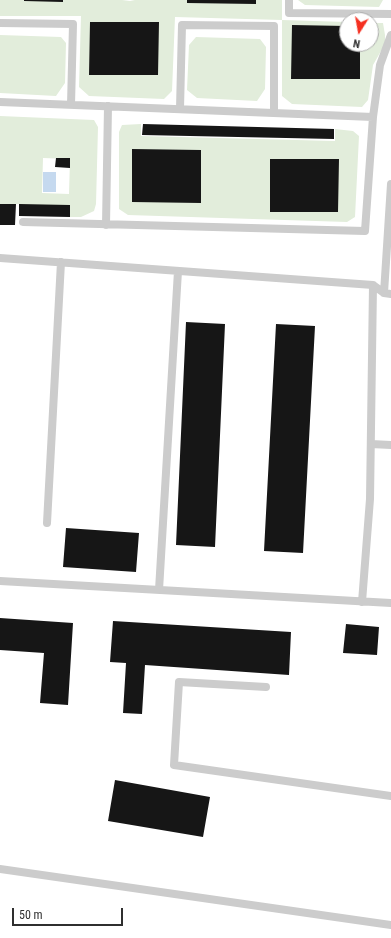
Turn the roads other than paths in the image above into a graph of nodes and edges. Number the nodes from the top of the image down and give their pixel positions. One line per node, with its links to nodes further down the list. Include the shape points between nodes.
1 (289, 0): 2 (lane, via 289,12)
2 (391, 14)
3 (0, 23): 6 (lane, via 73,24)
4 (391, 35): 10 (lane, via 380,65)
5 (0, 102): 6 (lane)
6 (71, 105): 7 (lane)
7 (108, 106): 8 (lane); 13 (lane)
8 (180, 109): 9 (lane); 9 (lane, via 182,25 274,26)
9 (274, 113): 10 (lane)
10 (373, 117): 13 (lane, via 365,231)
11 (391, 184): 18 (lane)
12 (23, 222): 13 (lane)
13 (106, 225)
14 (0, 258): 15 (lane)
15 (61, 262): 16 (lane); 21 (lane)
16 (178, 271): 17 (lane); 23 (lane)
17 (372, 285): 18 (lane); 19 (lane)
18 (388, 294)
19 (371, 444): 20 (lane); 24 (lane, via 370,499)
20 (391, 445)
21 (47, 523)
22 (0, 581): 23 (lane)
23 (159, 590): 24 (lane)
24 (362, 602): 25 (lane)
25 (391, 603)
26 (266, 687): 27 (lane, via 180,682 174,765)
27 (391, 796)
28 (0, 868): 29 (lane)
29 (391, 925)

